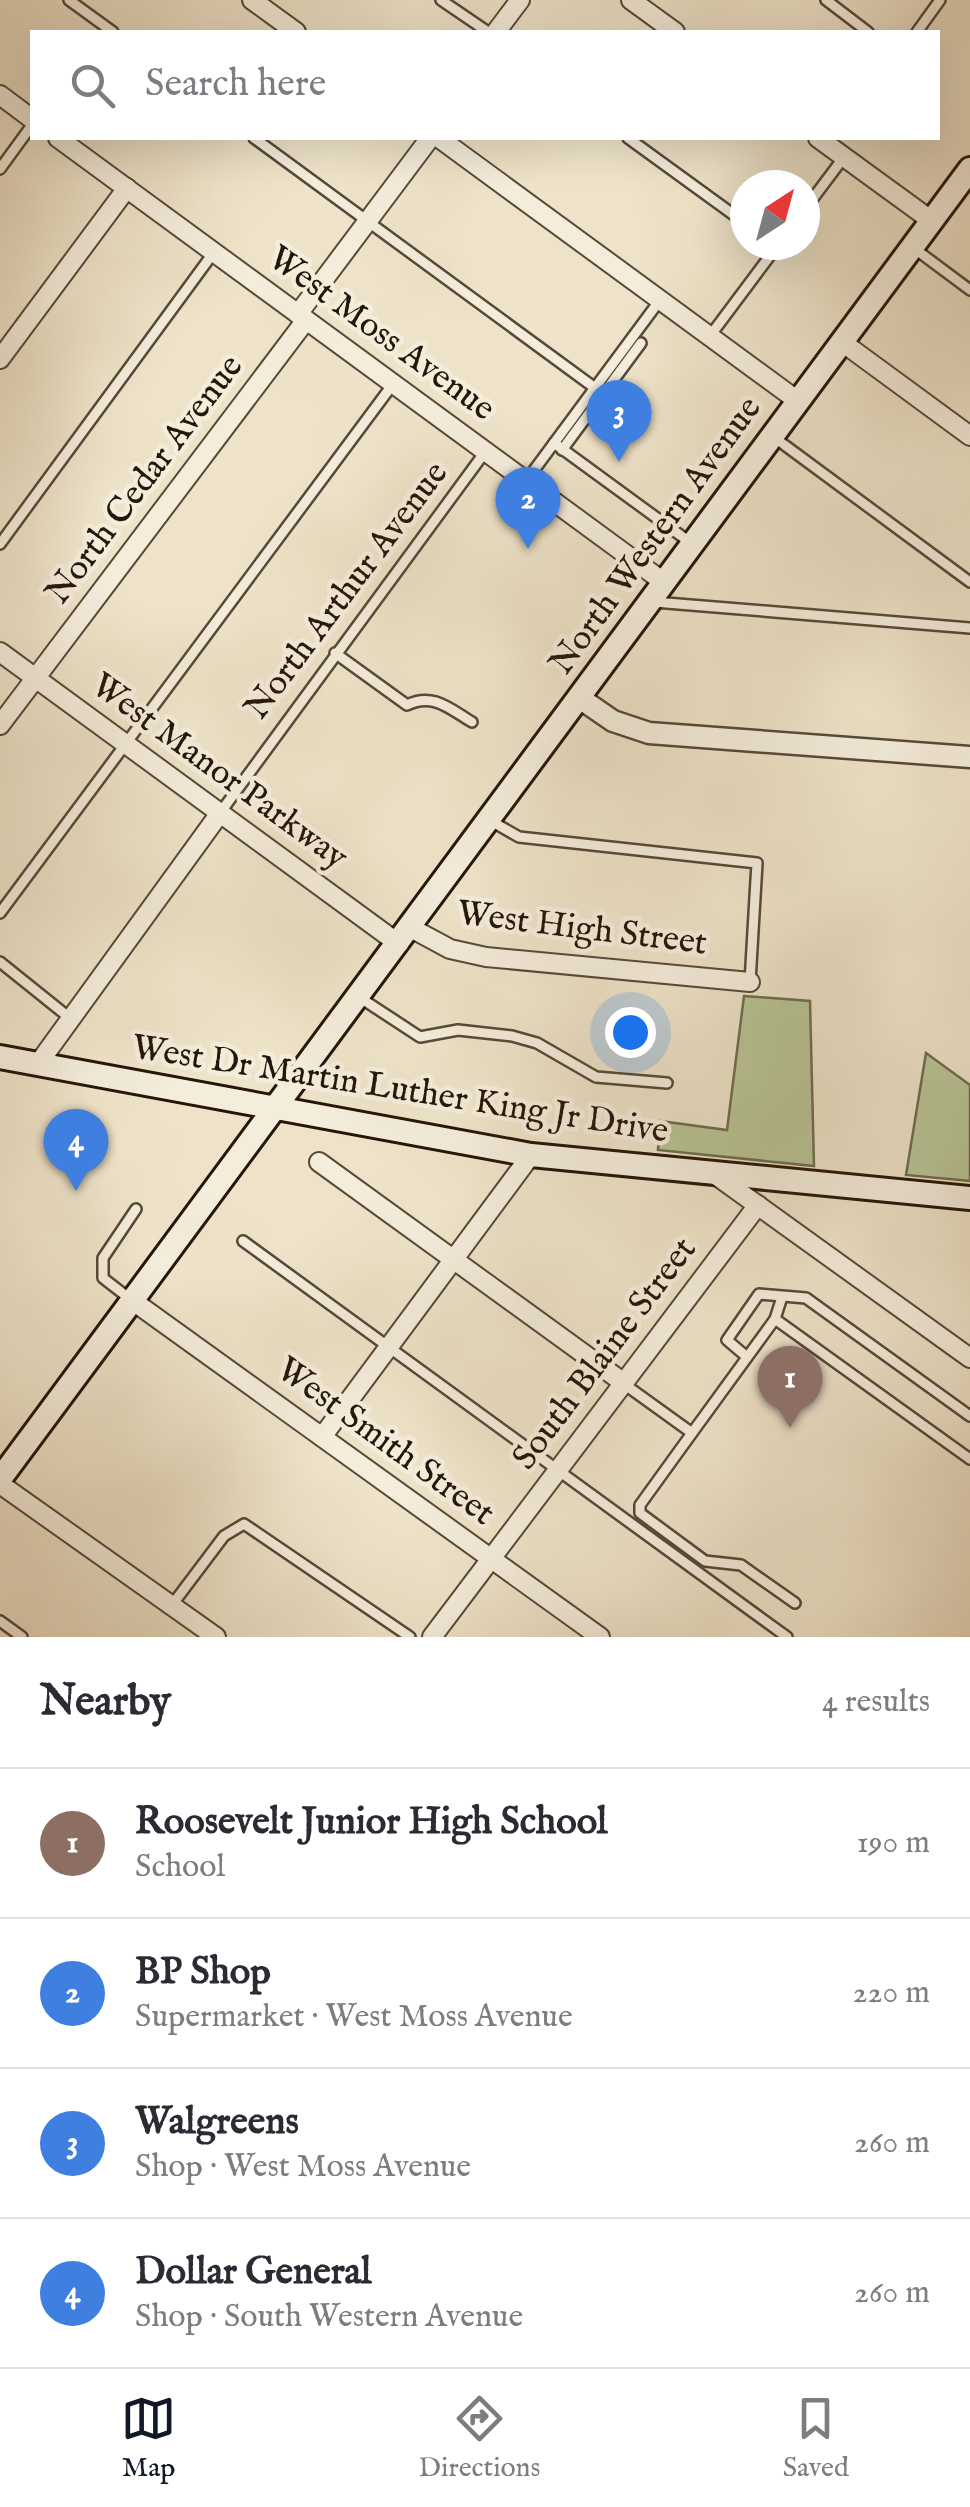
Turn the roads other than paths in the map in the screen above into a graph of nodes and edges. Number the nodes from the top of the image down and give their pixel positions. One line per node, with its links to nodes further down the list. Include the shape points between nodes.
1 (69, 0): 8 (lane)
2 (252, 0): 9 (street)
3 (442, 0): 10 (lane)
4 (520, 0): 11 (street)
5 (630, 0): 12 (street)
6 (826, 0): 13 (lane)
7 (940, 0): 14 (lane)
8 (109, 30)
9 (293, 30)
10 (489, 30)
11 (494, 30)
12 (672, 30)
13 (865, 30)
14 (918, 30)
15 (0, 95): 16 (street)
16 (30, 120)
17 (30, 125): 25 (lane)
18 (61, 140): 27 (street, West Moss Avenue)
19 (257, 140): 30 (lane)
20 (428, 140): 30 (street, North Cedar Avenue)
21 (442, 140): 36 (street)
22 (631, 140): 29 (lane)
23 (821, 140): 24 (street)
24 (844, 157): 28 (lane); 31 (street)
25 (0, 169)
26 (970, 169): 31 (main road, North Western Avenue)
27 (127, 188): 33 (street, West Moss Avenue); 41 (street)
28 (820, 189)
29 (730, 212)
30 (368, 220): 37 (street, North Cedar Avenue); 43 (lane)
31 (932, 221): 32 (main road, North Western Avenue)
32 (912, 248): 35 (lane); 40 (main road, North Western Avenue)
33 (214, 252): 37 (street, West Moss Avenue); 50 (lane)
34 (766, 260): 38 (lane)
35 (970, 290)
36 (660, 300): 38 (street); 43 (lane)
37 (302, 317): 42 (street, West Moss Avenue); 57 (street, North Cedar Avenue)
38 (710, 336): 44 (street)
39 (641, 342): 47 (lane)
40 (842, 342): 44 (main road, North Western Avenue); 46 (street)
41 (0, 358)
42 (393, 384): 48 (street, West Moss Avenue); 61 (lane)
43 (594, 388): 47 (lane)
44 (798, 401): 45 (main road, North Western Avenue)
45 (772, 436): 51 (main road, North Western Avenue); 52 (lane)
46 (970, 436)
47 (558, 447): 49 (lane); 51 (lane)
48 (486, 451): 49 (street, West Moss Avenue); 56 (lane, North Arthur Avenue)
49 (526, 481): 53 (street, West Moss Avenue)
50 (0, 544)
51 (693, 545): 53 (main road, North Western Avenue)
52 (970, 582)
53 (658, 593): 54 (lane); 58 (main road, North Western Avenue)
54 (970, 628)
55 (0, 652): 57 (street, West Manor Parkway)
56 (335, 653): 59 (lane, via 407,705 438,700); 63 (lane, North Arthur Avenue)
57 (35, 678): 60 (street, North Cedar Avenue); 61 (street, West Manor Parkway)
58 (581, 699): 62 (street, via 613,721 649,732); 64 (main road, North Western Avenue)
59 (472, 722)
60 (0, 725)
61 (126, 743): 63 (street, West Manor Parkway); 65 (lane)
62 (970, 758)
63 (220, 812): 66 (street, West Manor Parkway); 70 (street)
64 (491, 821): 66 (main road, North Western Avenue); 68 (lane, via 519,837 756,863)
65 (0, 913)
66 (405, 936): 68 (street, West High Street, via 486,956); 69 (main road, North Western Avenue)
67 (0, 962): 70 (lane)
68 (750, 982)
69 (359, 998): 73 (lane, via 420,1036 458,1030 502,1034 537,1043 596,1077); 74 (main road, North Western Avenue)
70 (71, 1019): 72 (street)
71 (0, 1057): 72 (main road, West Dr Martin Luther King Jr Drive)
72 (38, 1064): 74 (main road, West Dr Martin Luther King Jr Drive)
73 (667, 1083)
74 (276, 1108): 75 (main road, West Dr Martin Luther King Jr Drive); 84 (main road, North Western Avenue)
75 (531, 1155): 77 (main road, West Dr Martin Luther King Jr Drive); 82 (street)
76 (319, 1162): 82 (street)
77 (717, 1176): 78 (main road, West Dr Martin Luther King Jr Drive); 79 (street)
78 (970, 1198)
79 (758, 1205): 88 (street); 89 (street, South Blaine Street)
80 (136, 1209): 84 (lane, via 103,1258 103,1278)
81 (243, 1240): 86 (lane)
82 (455, 1258): 86 (street); 89 (street)
83 (782, 1298): 85 (lane); 87 (lane, via 759,1294 728,1336); 90 (lane, via 806,1298)
84 (133, 1300): 92 (street, West Smith Street); 95 (main road, North Western Avenue)
85 (774, 1319): 87 (lane); 93 (lane)
86 (388, 1348): 92 (street); 94 (lane)
87 (747, 1357): 91 (lane)
88 (970, 1358)
89 (624, 1383): 91 (lane); 94 (street, South Blaine Street)
90 (970, 1416)
91 (692, 1433): 97 (lane, via 640,1513 705,1561 742,1565)
92 (322, 1437): 96 (street, West Smith Street)
93 (970, 1459)
94 (560, 1470): 96 (street, South Blaine Street); 105 (lane)
95 (0, 1482): 98 (street)
96 (492, 1558): 103 (street, South Blaine Street); 104 (street, West Smith Street)
97 (796, 1603)
98 (171, 1606): 101 (street); 102 (lane, via 224,1536 244,1524)
99 (0, 1621): 100 (lane)
100 (22, 1637)
101 (216, 1637)
102 (410, 1637)
103 (432, 1637)
104 (600, 1637)
105 (787, 1637)

